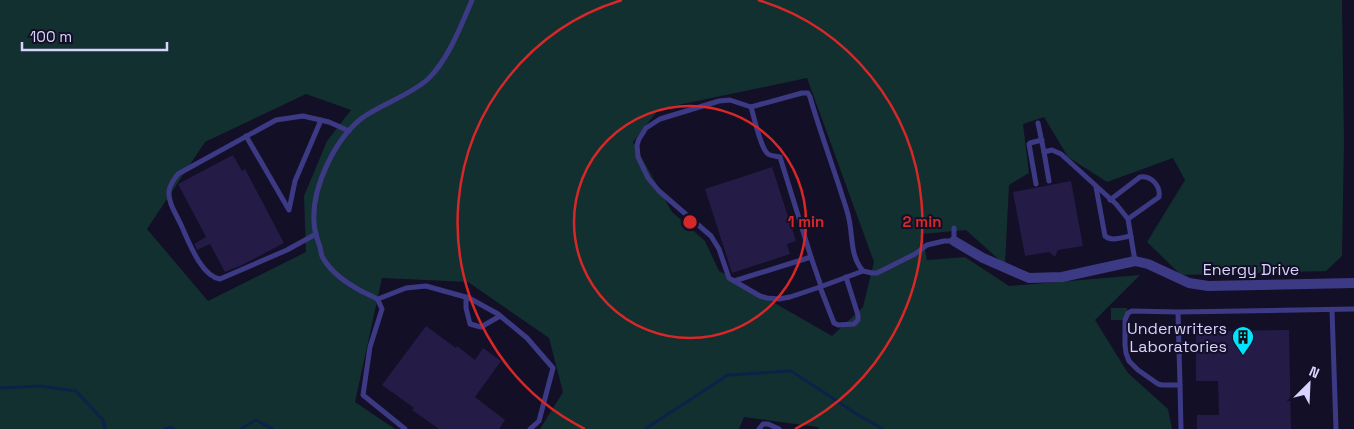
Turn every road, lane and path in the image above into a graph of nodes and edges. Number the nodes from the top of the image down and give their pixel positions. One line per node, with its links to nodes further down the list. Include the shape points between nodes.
1 (472, 0): 5 (lane, via 442,61 428,79 362,118)
2 (751, 107): 18 (lane, via 766,153 780,157); 20 (lane, via 802,93 809,95 849,218 854,254); 22 (lane, via 724,100 665,117 646,128 637,145 638,157 648,178 711,236 728,276)
3 (321, 120): 5 (lane); 6 (lane, via 303,116 276,120); 6 (lane, via 295,181 289,210)
4 (1038, 123): 7 (lane)
5 (349, 131): 15 (lane, via 329,159 321,178 316,197)
6 (246, 136): 15 (lane, via 178,174 169,191 171,205 194,254 206,271 220,279)
7 (1042, 140): 8 (lane); 10 (lane, via 1029,144)
8 (1044, 152): 9 (lane); 11 (lane, via 1052,150 1061,154)
9 (1049, 181)
10 (1036, 184)
11 (1096, 186): 12 (lane); 16 (lane, via 1105,236 1112,239)
12 (1110, 200): 13 (lane); 13 (lane, via 1140,178 1151,179 1159,189 1159,197)
13 (1128, 219): 16 (lane)
14 (954, 228): 17 (lane)
15 (316, 234): 26 (lane, via 323,258 334,272 345,282)
16 (1130, 236): 19 (lane)
17 (954, 241): 19 (street, via 983,258 1034,279 1068,276); 20 (lane, via 927,245 877,273)
18 (811, 256): 22 (lane); 24 (lane)
19 (1135, 261): 23 (street, Energy Drive, via 1189,283 1208,286)
20 (863, 271): 21 (lane)
21 (846, 277): 24 (lane); 24 (lane, via 858,315 854,324 838,326 834,323)
22 (734, 281): 24 (lane, via 760,296 774,299)
23 (1354, 283)
24 (821, 286)
25 (466, 297): 26 (lane, via 426,286 406,288); 30 (lane); 30 (lane, via 470,324 481,327)
26 (378, 299): 32 (lane, via 382,309 370,347 363,395)
27 (1332, 310): 28 (lane); 29 (lane); 37 (lane)
28 (1354, 310)
29 (1178, 312): 31 (lane); 31 (lane, via 1130,312 1125,318 1125,345 1128,358 1142,374 1162,386)
30 (500, 316): 33 (lane, via 527,338 553,368 539,420)
31 (1180, 385): 36 (lane)
32 (405, 429)
33 (530, 429)
34 (759, 429): 35 (lane, via 766,424)
35 (779, 429)
36 (1181, 429)
37 (1336, 429)

